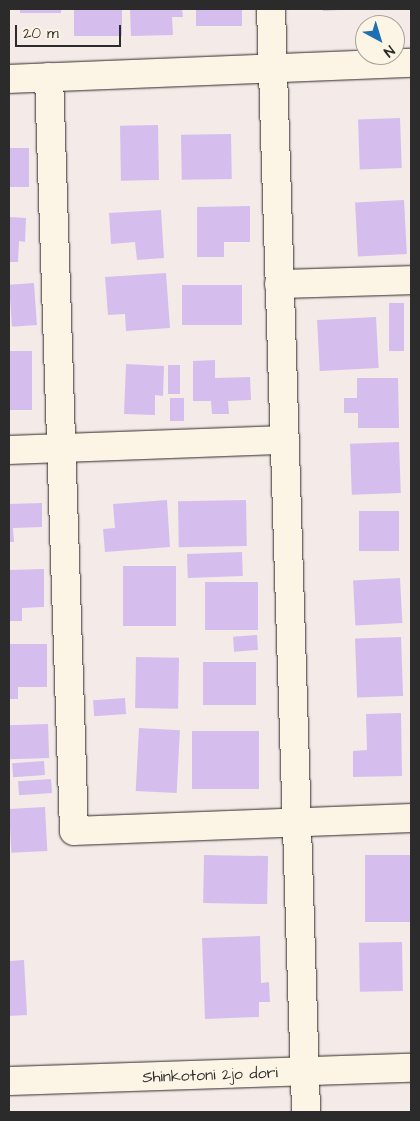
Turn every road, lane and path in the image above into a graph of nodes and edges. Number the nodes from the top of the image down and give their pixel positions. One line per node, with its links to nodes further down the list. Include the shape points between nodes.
1 (271, 9): 3 (street)
2 (411, 63): 3 (street)
3 (273, 68): 4 (street); 7 (street)
4 (49, 77): 5 (street); 9 (street)
5 (9, 78)
6 (411, 280): 7 (street)
7 (279, 284): 8 (street)
8 (285, 440): 9 (street); 12 (street)
9 (63, 448): 10 (street); 12 (street, via 74,831)
10 (9, 450)
11 (411, 818): 12 (street)
12 (296, 823): 14 (street)
13 (411, 1068): 14 (street, Shinkotoni 2jo dori)
14 (305, 1071): 15 (street, Shinkotoni 2jo dori); 16 (street)
15 (9, 1081)
16 (306, 1112)

